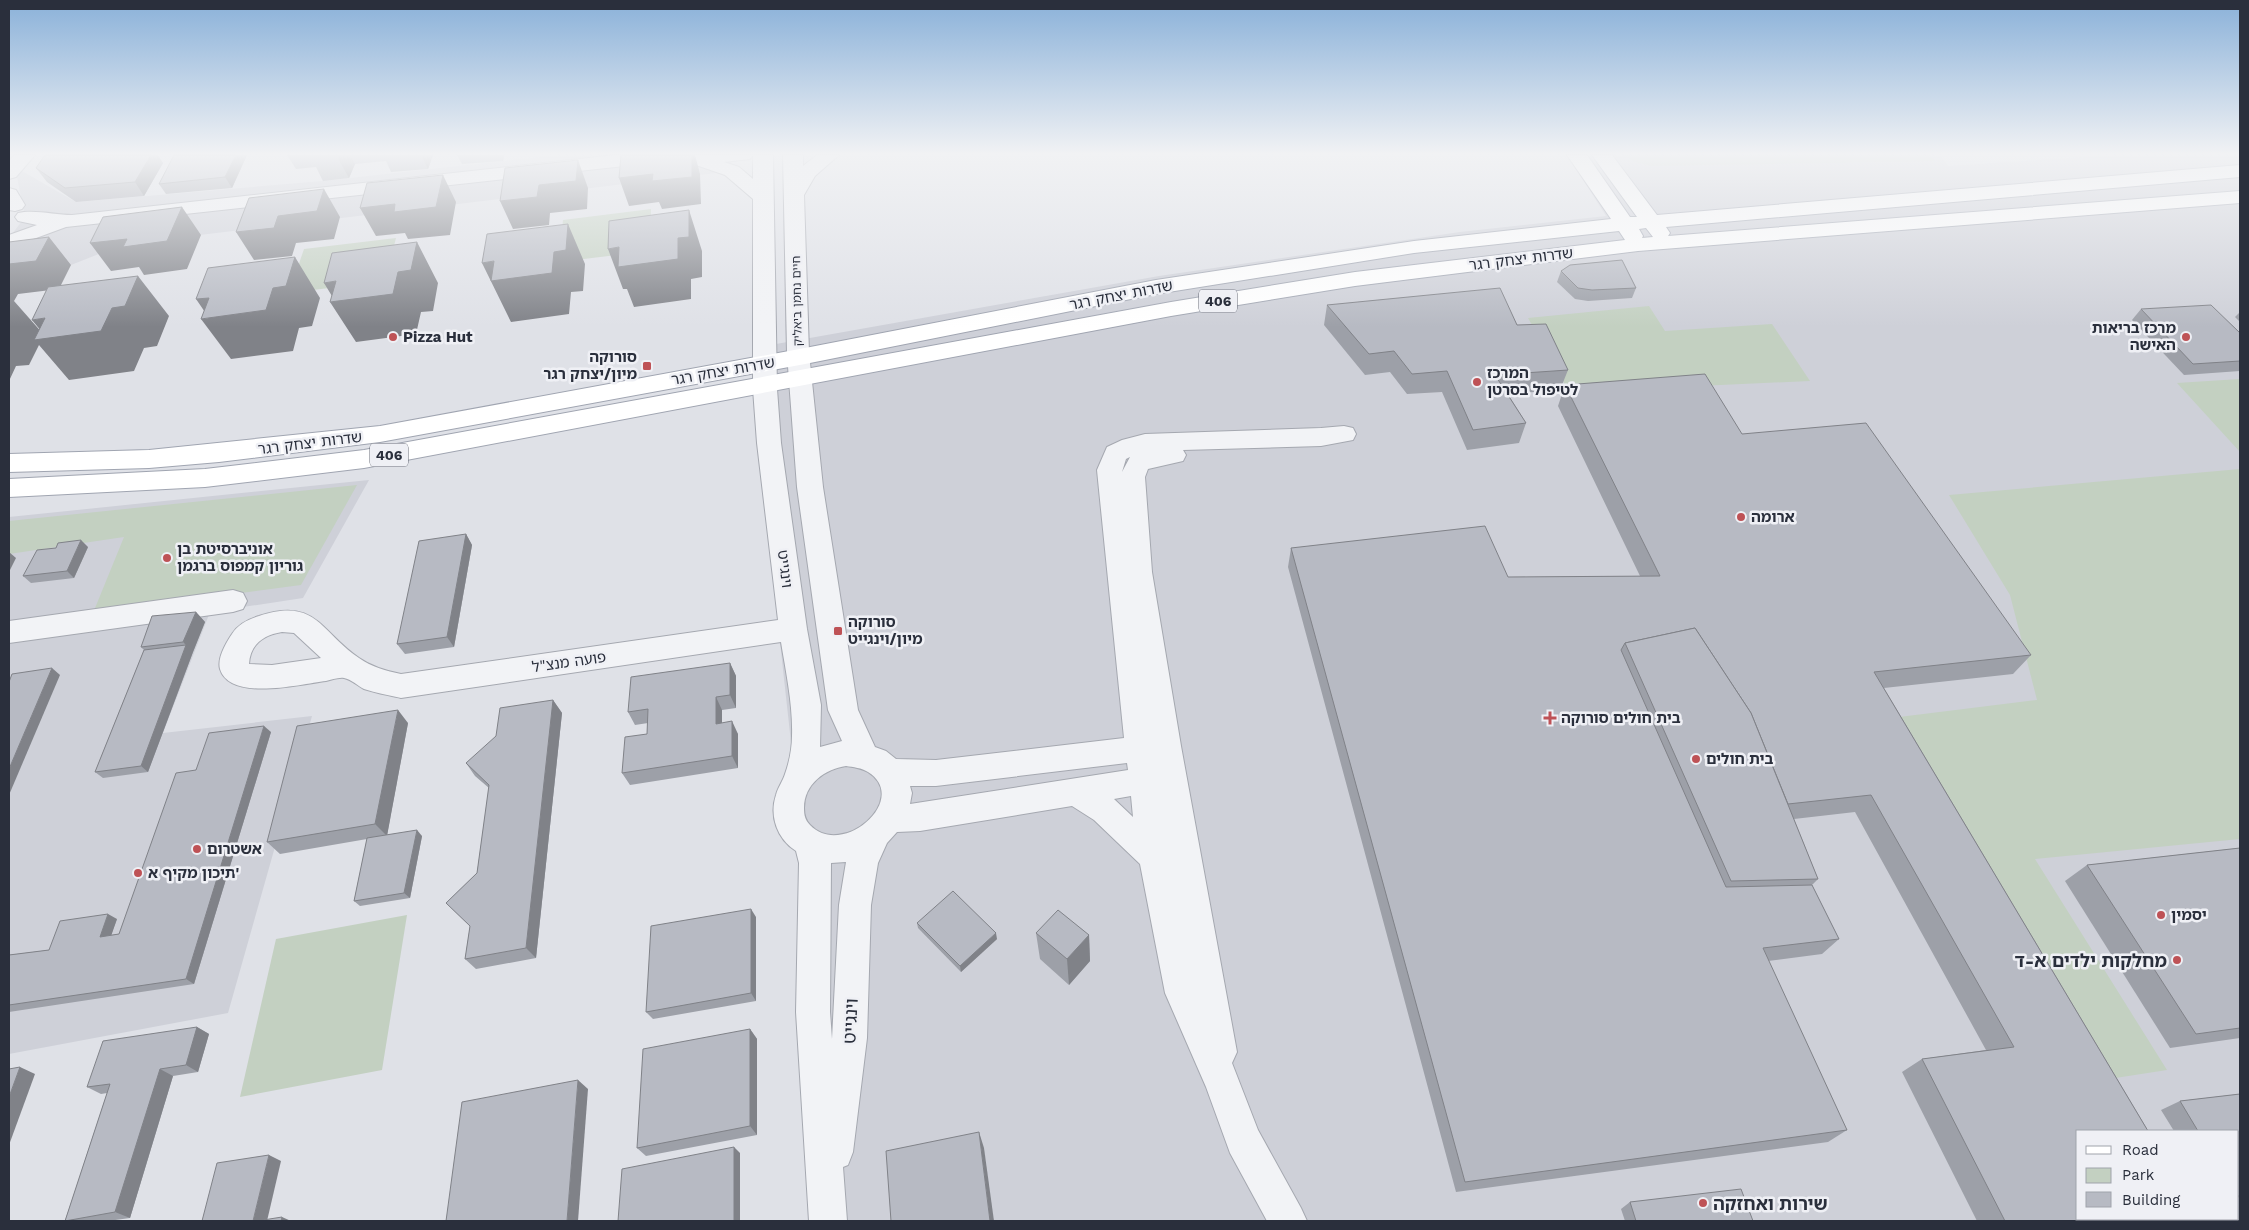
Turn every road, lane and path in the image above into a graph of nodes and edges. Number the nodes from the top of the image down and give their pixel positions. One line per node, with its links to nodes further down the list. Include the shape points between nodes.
1 (17, 212): 13 (street, via 22,226)
2 (32, 212): 10 (street, via 52,221)
3 (150, 212): 10 (street)
4 (762, 212): 17 (street, וינגייט)
5 (795, 212): 16 (street, חיים נחמן ביאליק)
6 (1616, 212): 12 (main road)
7 (1645, 212): 11 (main road)
8 (1752, 212): 11 (main road, שדרות יצחק רגר / 406)
9 (2048, 212): 14 (main road, שדרות יצחק רגר / 406)
10 (72, 221): 13 (street)
11 (1651, 221): 12 (main road, שדרות יצחק רגר / 406); 14 (main road)
12 (1624, 224): 15 (main road); 16 (main road, שדרות יצחק רגר / 406, via 1414,247 1156,287)
13 (9, 240)
14 (1667, 243): 15 (main road, שדרות יצחק רגר / 406)
15 (1638, 245): 16 (main road, שדרות יצחק רגר / 406, via 1355,279)
16 (800, 368): 17 (main road, שדרות יצחק רגר / 406); 26 (street, via 810,487 836,670 843,710)
17 (765, 374): 19 (main road, שדרות יצחק רגר / 406, via 312,444 149,459); 20 (main road, שדרות יצחק רגר / 406, via 364,459 305,468 169,480); 22 (street, וינגייט, via 769,443)
18 (1332, 435): 25 (street, via 1286,450 1170,455 1139,462 1132,477)
19 (9, 463)
20 (9, 488)
21 (233, 601): 23 (street)
22 (793, 629): 24 (street, פועה מנצ"ל, via 400,686 373,680); 28 (street, וינגייט, via 806,705 807,738)
23 (9, 632)
24 (348, 666)
25 (1153, 748): 27 (street, via 936,773); 29 (street)
26 (862, 754): 27 (street, via 874,758); 28 (street, via 829,756)
27 (890, 772): 31 (street, via 897,786 897,802)
28 (800, 775): 32 (street, via 787,804 789,819 797,833)
29 (1157, 778): 30 (street); 33 (street); 34 (street, via 1212,1008)
30 (1074, 791): 31 (street, via 920,817); 33 (street, via 1105,810)
31 (883, 827): 32 (street, via 849,848 821,848); 35 (street, וינגייט, via 862,862 855,905 850,1038)
32 (809, 843): 35 (street, וינגייט, via 815,863 813,1012)
33 (1154, 857): 34 (street, via 1182,993)
34 (1223, 1083): 36 (street, via 1243,1140)
35 (827, 1215)
36 (1288, 1221)

